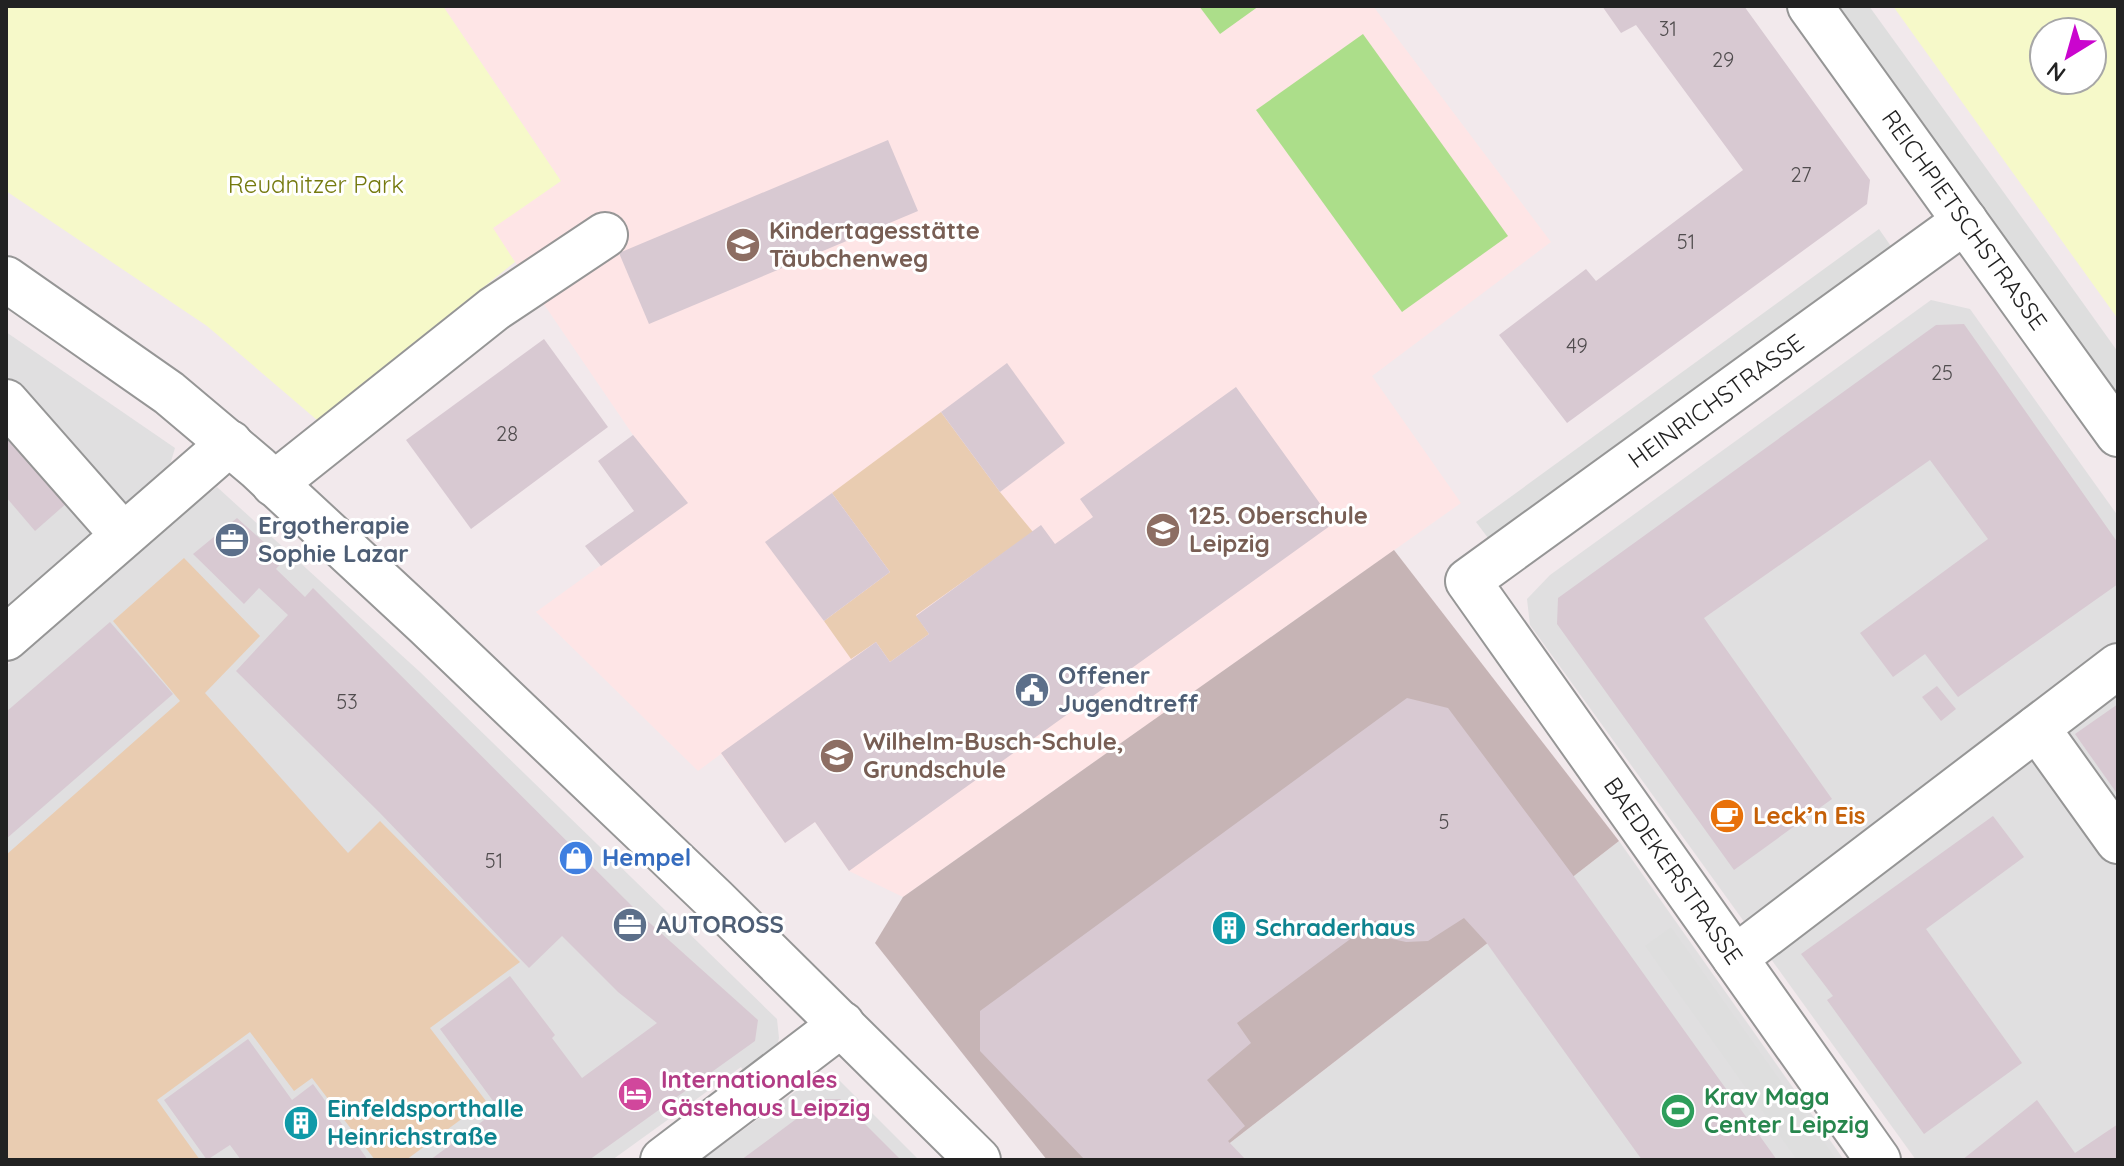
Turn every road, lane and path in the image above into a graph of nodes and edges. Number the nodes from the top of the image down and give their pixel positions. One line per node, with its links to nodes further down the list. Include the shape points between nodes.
1 (1810, 6): 2 (street, REICHPIETSCHSTRASSE)
2 (1965, 221): 6 (street, REICHPIETSCHSTRASSE); 10 (street, HEINRICHSTRASSE)
3 (605, 235): 8 (street, via 494,309)
4 (6, 279): 7 (street, via 169,393)
5 (6, 402): 9 (street)
6 (2118, 434)
7 (230, 443): 8 (street); 9 (street)
8 (274, 484): 16 (street)
9 (123, 535): 11 (street)
10 (1468, 581): 15 (street, BAEDEKERSTRASSE)
11 (6, 638)
12 (2118, 666): 13 (street)
13 (2037, 728): 14 (street); 15 (street)
14 (2118, 841)
15 (1735, 958): 19 (street, BAEDEKERSTRASSE)
16 (842, 1024): 17 (street); 18 (street)
17 (663, 1160)
18 (978, 1160)
19 (1878, 1160)

